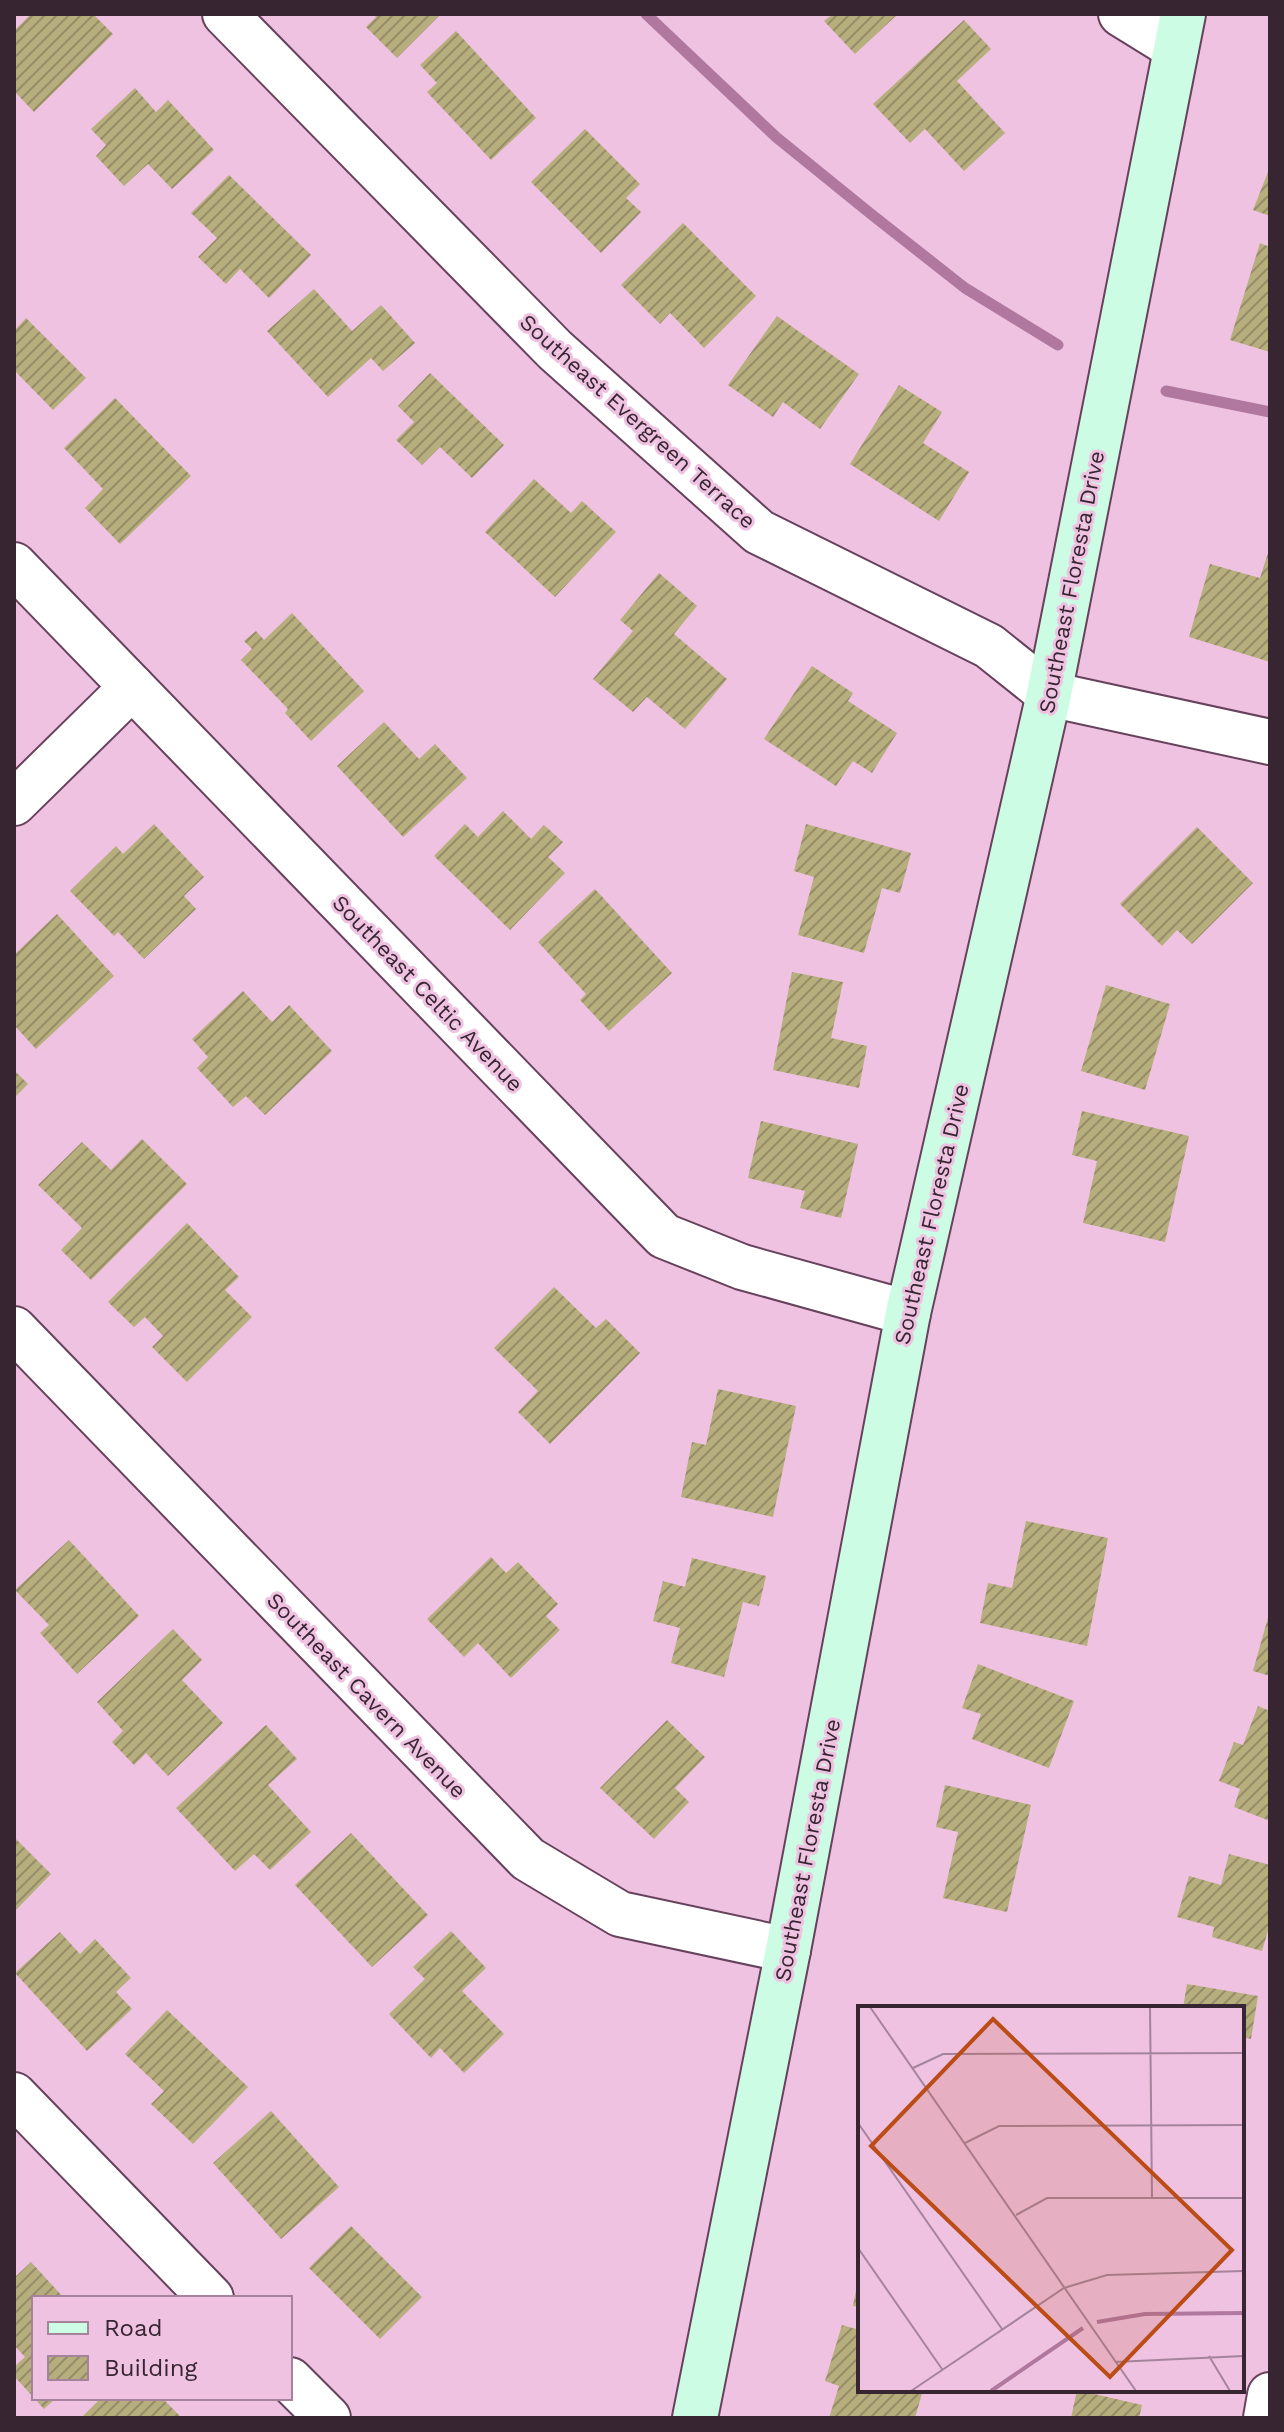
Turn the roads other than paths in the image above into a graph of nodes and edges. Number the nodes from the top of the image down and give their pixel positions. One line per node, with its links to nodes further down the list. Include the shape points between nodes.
1 (225, 14): 6 (street, Southeast Evergreen Terrace, via 555,350 759,532 989,646)
2 (1121, 14): 3 (street)
3 (1180, 31): 6 (street, Southeast Floresta Drive)
4 (14, 565): 5 (street, Southeast Celtic Avenue)
5 (132, 687): 8 (street); 9 (street, Southeast Celtic Avenue, via 664,1236 742,1267)
6 (1049, 694): 7 (street, Southeast Evergreen Terrace); 9 (street, Southeast Floresta Drive)
7 (1270, 742)
8 (14, 803)
9 (908, 1313): 11 (street, Southeast Floresta Drive)
10 (14, 1329): 11 (street, Southeast Cavern Avenue, via 528,1859 620,1914)
11 (788, 1950): 17 (street, Southeast Floresta Drive)
12 (14, 2095): 13 (street)
13 (209, 2296)
14 (292, 2382): 16 (street)
15 (1270, 2395): 18 (street)
16 (328, 2418)
17 (695, 2418)
18 (1266, 2418)

